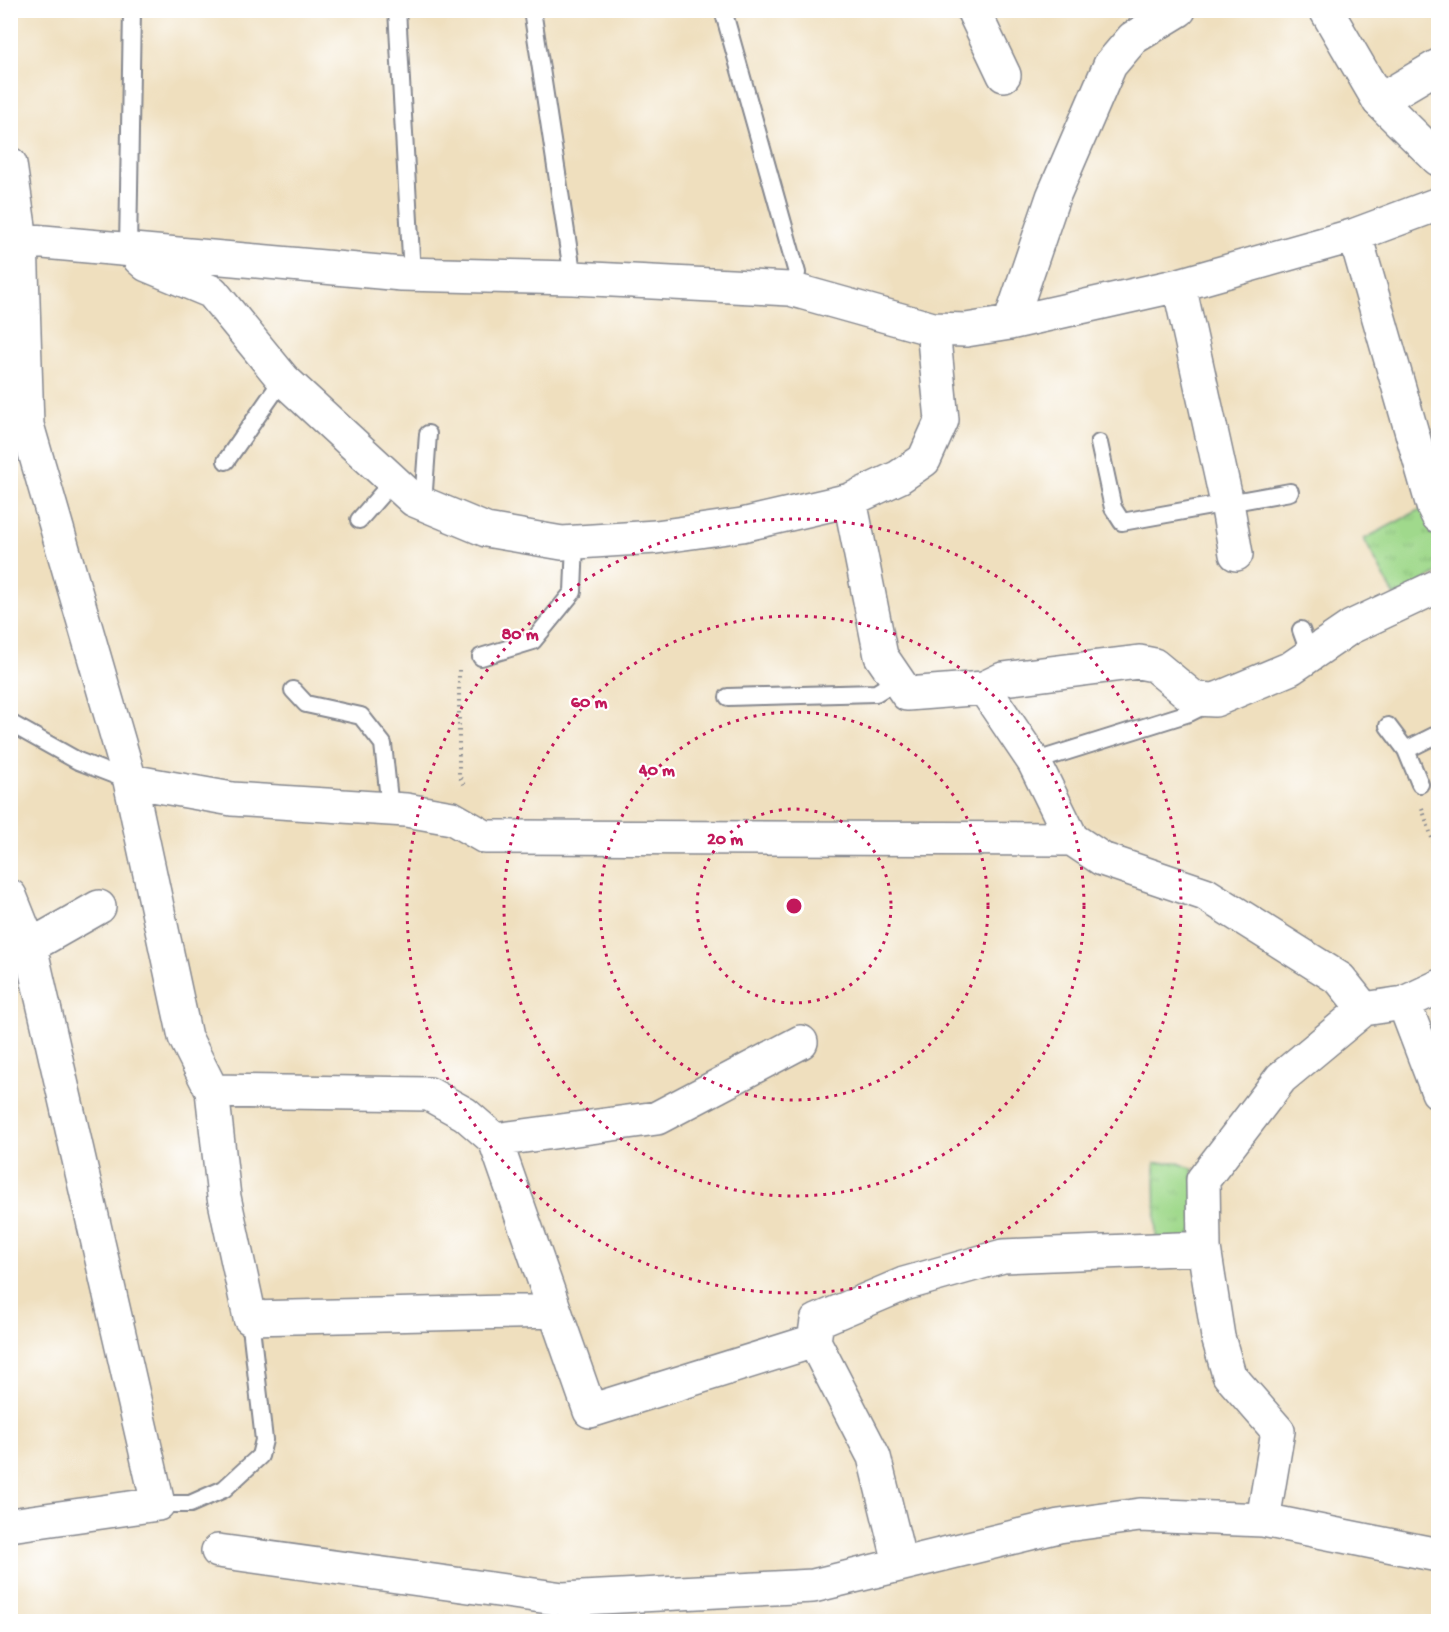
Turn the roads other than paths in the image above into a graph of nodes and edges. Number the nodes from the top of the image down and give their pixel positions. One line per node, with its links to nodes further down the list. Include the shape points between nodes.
1 (132, 10): 16 (lane)
2 (398, 10): 17 (lane)
3 (532, 10): 18 (lane)
4 (723, 10): 20 (lane, via 797,273)
5 (973, 10): 9 (street)
6 (1179, 10): 21 (street, via 1133,38 1110,65 1053,197)
7 (1326, 10): 10 (street)
8 (1438, 66): 10 (street)
9 (1004, 75)
10 (1379, 101): 11 (street)
11 (1438, 159)
12 (10, 164): 15 (street)
13 (1438, 204): 14 (street)
14 (1355, 235): 19 (street); 32 (street)
15 (18, 249): 16 (street); 48 (street, via 27,425)
16 (128, 249): 17 (street); 23 (street, via 147,265 212,292)
17 (412, 274): 18 (street)
18 (573, 278): 20 (street)
19 (1179, 285): 21 (street); 30 (street)
20 (790, 289): 22 (street)
21 (1010, 323): 22 (street, via 966,330)
22 (933, 329): 29 (street, via 942,420 924,460 899,477)
23 (283, 379): 26 (lane); 27 (street)
24 (428, 434): 31 (lane)
25 (1100, 443): 30 (lane, via 1113,508 1122,522)
26 (226, 461)
27 (393, 481): 31 (street); 33 (lane)
28 (1290, 492): 30 (lane)
29 (850, 500): 34 (street, via 742,525 656,537); 38 (street, via 881,656)
30 (1227, 503): 35 (street)
31 (423, 504): 34 (street, via 486,530)
32 (1438, 516)
33 (359, 520)
34 (575, 542): 37 (lane, via 573,592 533,641)
35 (1236, 554)
36 (1438, 586): 42 (street, via 1351,627 1306,643 1291,668)
37 (481, 657)
38 (897, 680): 39 (street, via 907,694); 41 (lane, via 876,693)
39 (984, 688): 42 (street, via 1003,679 1139,662 1154,665 1195,699); 51 (street, via 1034,762)
40 (293, 690): 50 (lane, via 306,704 361,716 383,744)
41 (728, 697)
42 (1215, 700): 47 (lane, via 1189,713)
43 (10, 723): 48 (lane, via 78,761)
44 (1388, 726): 46 (lane)
45 (1438, 734): 46 (lane)
46 (1406, 750): 49 (lane)
47 (1049, 757)
48 (130, 781): 50 (street, via 232,799); 59 (street, via 185,1037)
49 (1420, 784)
50 (390, 809): 51 (street, via 452,819 485,837)
51 (1072, 839): 57 (street, via 1102,859 1205,894 1340,979)
52 (10, 896): 54 (street)
53 (99, 907): 54 (street)
54 (20, 951): 66 (street)
55 (1438, 987): 56 (street)
56 (1404, 1003): 57 (street); 60 (street)
57 (1364, 1009): 62 (street, via 1281,1078 1203,1180)
58 (801, 1042): 61 (street, via 657,1118)
59 (212, 1091): 61 (street, via 429,1094 465,1114); 64 (street, via 224,1197)
60 (1438, 1092)
61 (495, 1140): 63 (street)
62 (1204, 1248): 65 (street, via 1003,1256 904,1284 818,1321); 67 (street, via 1218,1337 1229,1375 1278,1431)
63 (555, 1311): 64 (street); 65 (street, via 590,1411)
64 (250, 1318): 66 (lane, via 264,1440 260,1456 224,1488 190,1504)
65 (814, 1341): 71 (street, via 873,1457)
66 (158, 1504): 68 (street)
67 (1263, 1520): 70 (street); 71 (street, via 1140,1515 1059,1526)
68 (10, 1525)
69 (218, 1551): 71 (street, via 563,1599 813,1586)
70 (1438, 1555)
71 (900, 1563)

